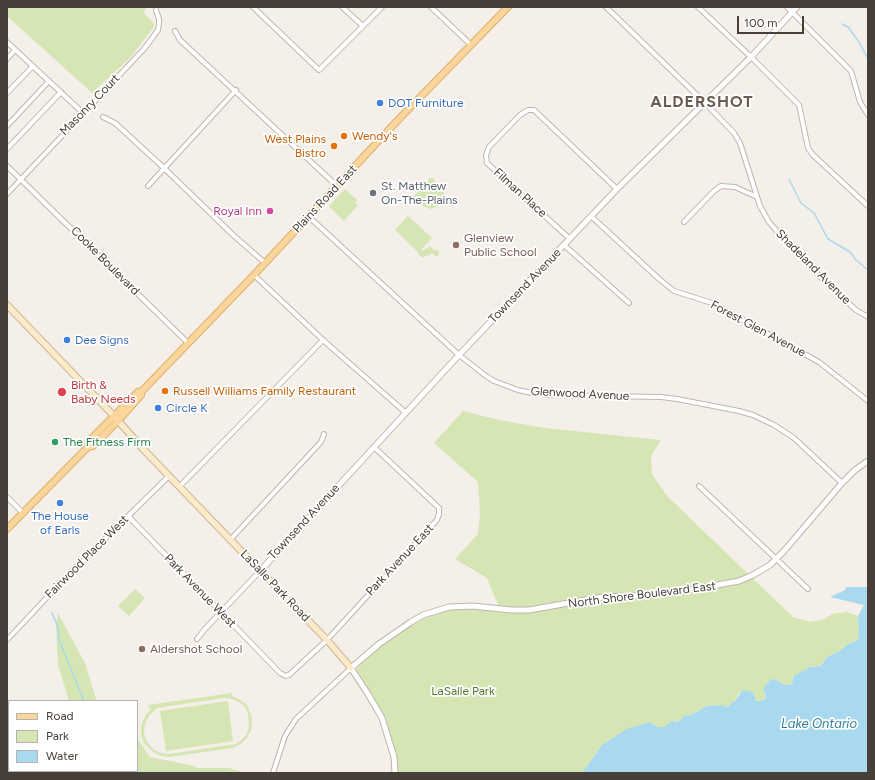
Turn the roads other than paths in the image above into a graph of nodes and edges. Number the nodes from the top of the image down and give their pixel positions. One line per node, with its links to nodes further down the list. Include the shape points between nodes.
1 (253, 7): 12 (street, via 319,70)
2 (342, 7): 12 (street)
3 (382, 7): 12 (street)
4 (431, 7): 15 (street)
5 (508, 7): 15 (main road, Plains Road East)
6 (606, 7): 24 (street, Shadeland Avenue)
7 (698, 7): 17 (street)
8 (787, 7): 11 (street)
9 (797, 7): 11 (street, Townsend Avenue)
10 (156, 10): 25 (street, Masonry Court, via 159,19 158,30 144,49)
11 (792, 12): 17 (street, Townsend Avenue); 26 (street, via 851,71 860,102)
12 (363, 26)
13 (175, 31): 21 (street, via 180,40)
14 (7, 42): 16 (street)
15 (470, 44): 34 (main road, Plains Road East)
16 (15, 50): 18 (street); 19 (street)
17 (751, 57): 24 (street, Townsend Avenue); 38 (street, via 799,105 808,148 813,155)
18 (7, 59)
19 (33, 66): 20 (street); 23 (street)
20 (49, 82): 22 (street); 28 (street)
21 (236, 90): 31 (street); 34 (street)
22 (61, 92): 25 (street); 29 (street)
23 (7, 93)
24 (704, 102): 35 (street, Townsend Avenue); 37 (street, Shadeland Avenue, via 734,133 740,143)
25 (83, 113): 32 (street, Masonry Court)
26 (868, 115)
27 (103, 117): 31 (street, via 115,123)
28 (7, 126)
29 (7, 149)
30 (7, 166): 32 (street, Cooke Boulevard)
31 (164, 168): 33 (street); 44 (street)
32 (22, 179): 36 (street, Masonry Court); 50 (street, Cooke Boulevard)
33 (148, 186)
34 (337, 186): 39 (main road, Plains Road East)
35 (617, 189): 40 (street, Townsend Avenue); 42 (street, Filman Place, via 534,110 528,110 520,115 489,147 487,163)
36 (7, 194)
37 (757, 196): 41 (street, via 735,187 721,186); 48 (street, Shadeland Avenue, via 769,222 789,245 856,310)
38 (868, 206)
39 (308, 216): 44 (main road, Plains Road East); 51 (street, Glenwood Avenue)
40 (592, 217): 42 (street, Townsend Avenue); 52 (street, Forest Glen Avenue, via 674,291 712,303 819,362)
41 (684, 222)
42 (570, 239): 43 (street, Townsend Avenue)
43 (564, 245): 46 (street); 51 (street, Townsend Avenue)
44 (265, 263): 45 (main road, Plains Road East)
45 (254, 275): 49 (street); 50 (main road, Plains Road East)
46 (629, 303)
47 (7, 305): 54 (main road, LaSalle Park Road)
48 (868, 317)
49 (323, 340): 53 (street); 61 (street)
50 (188, 343): 54 (main road, Plains Road East, via 141,395)
51 (459, 355): 53 (street, Townsend Avenue); 59 (street, Glenwood Avenue, via 494,381 518,390 549,395 677,399 753,415 794,438)
52 (868, 401)
53 (406, 413): 56 (street, Townsend Avenue)
54 (116, 418): 58 (main road, LaSalle Park Road); 63 (main road, Plains Road East, via 93,446 88,447)
55 (324, 434): 66 (street, via 321,442)
56 (374, 447): 68 (street, Townsend Avenue); 73 (street, Park Avenue East, via 439,508 439,514 437,520)
57 (868, 461): 59 (street, North Shore Boulevard East)
58 (169, 476): 61 (main road, LaSalle Park Road); 64 (street, Fairwood Place West)
59 (842, 482): 67 (street, North Shore Boulevard East)
60 (699, 486): 67 (street)
61 (179, 487): 66 (main road, LaSalle Park Road)
62 (7, 498): 63 (street)
63 (23, 513): 65 (main road, Plains Road East)
64 (128, 516): 70 (street, Park Avenue West); 72 (street, Fairwood Place West, via 52,591)
65 (7, 529)
66 (230, 540): 68 (main road, LaSalle Park Road)
67 (777, 558): 69 (street); 74 (street, North Shore Boulevard East, via 770,565 739,581 679,592 603,597 529,610 465,606 442,609 411,622 378,644)
68 (260, 571): 70 (street); 73 (main road, LaSalle Park Road)
69 (808, 589)
70 (221, 612): 71 (street); 73 (street, Park Avenue West, via 286,676 292,674)
71 (197, 639)
72 (7, 640)
73 (327, 640): 74 (main road, LaSalle Park Road)
74 (351, 668): 75 (street, via 296,719 285,736); 76 (street, LaSalle Park Road, via 382,718 394,757)
75 (273, 773)
76 (395, 773)

